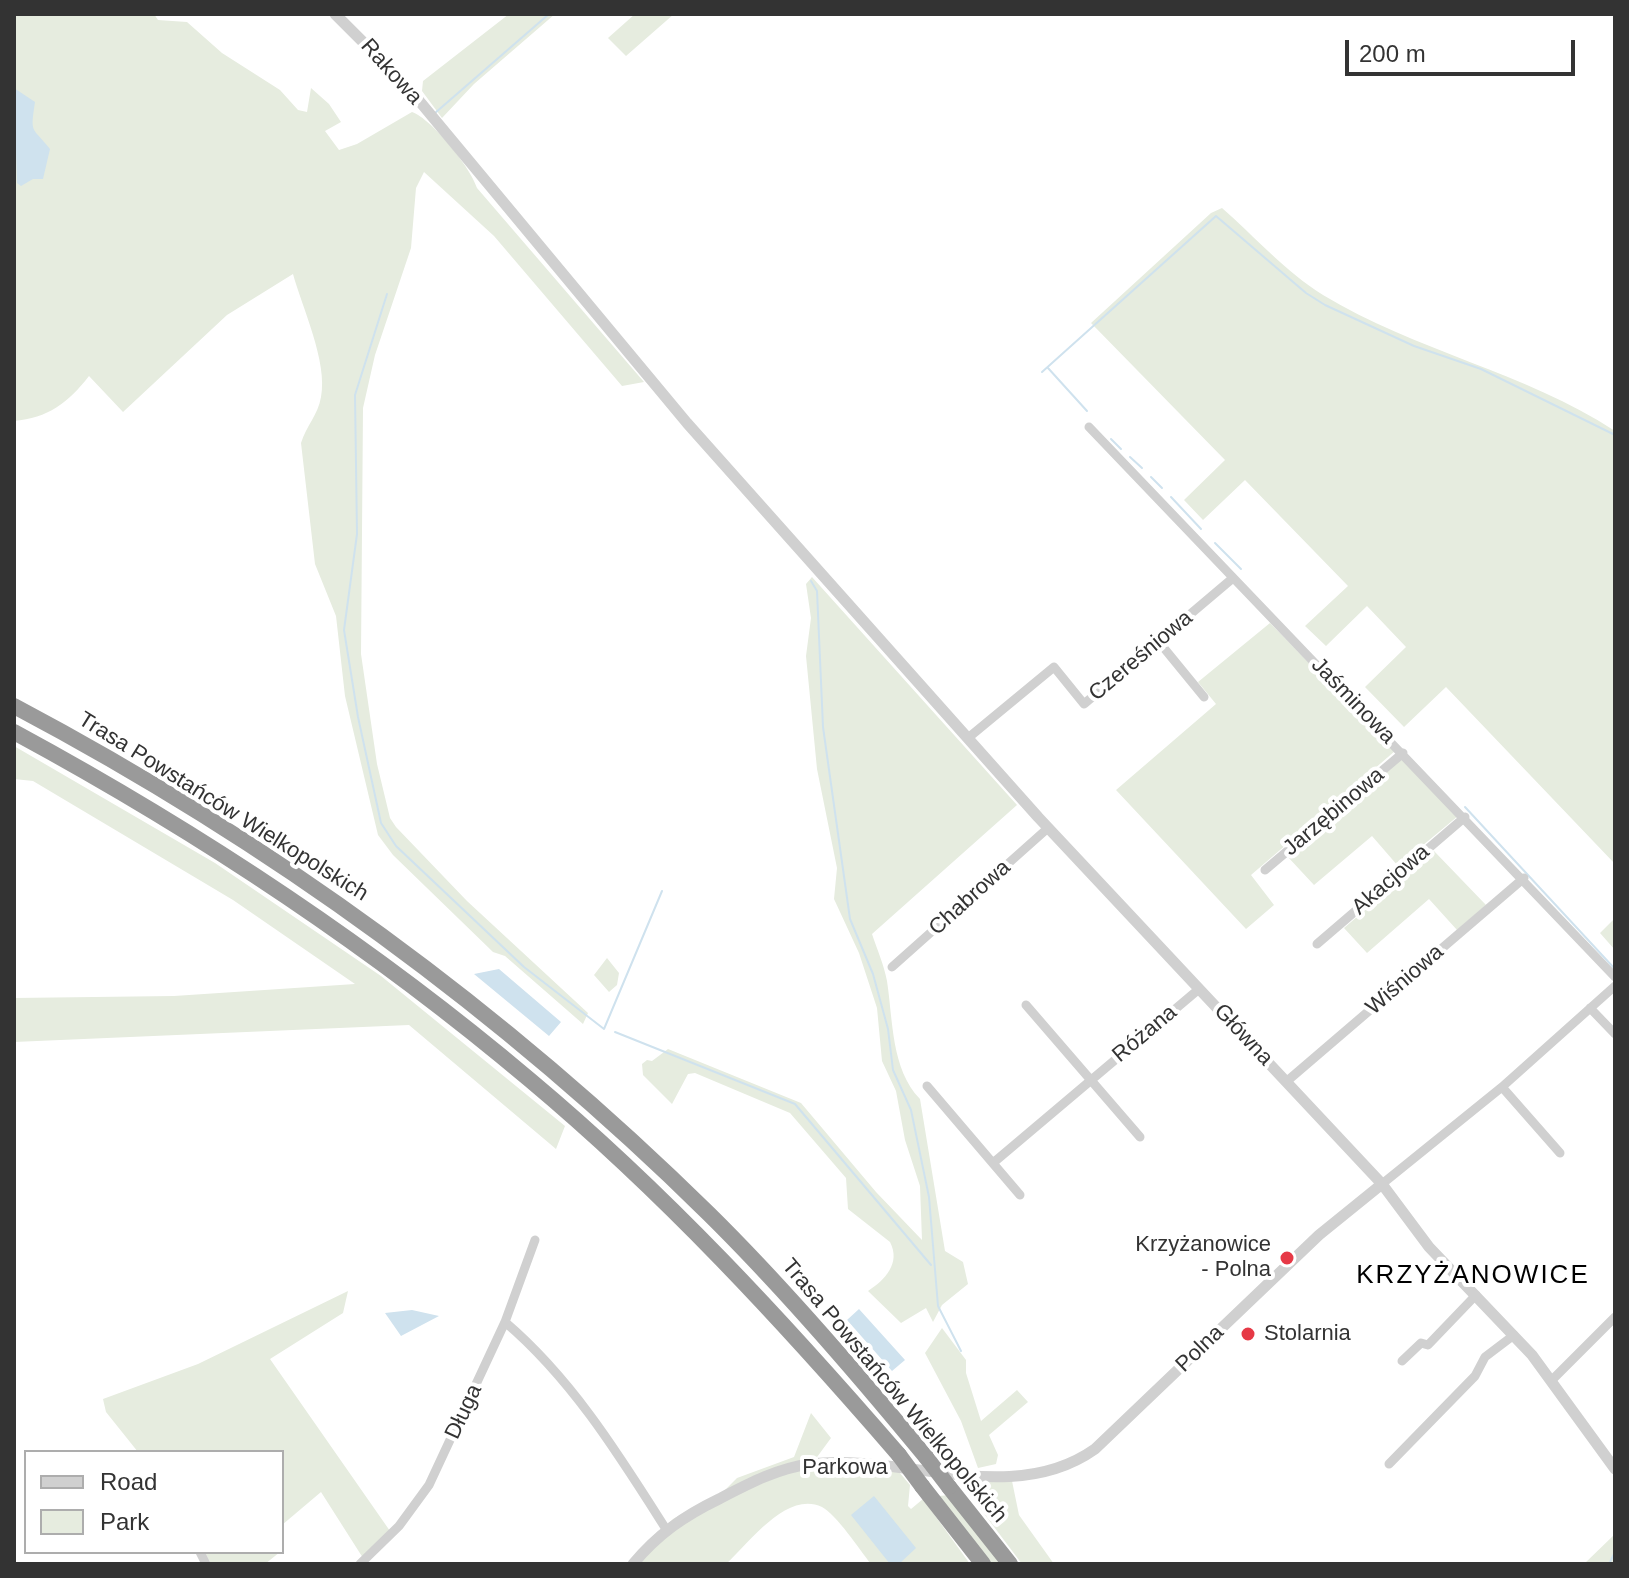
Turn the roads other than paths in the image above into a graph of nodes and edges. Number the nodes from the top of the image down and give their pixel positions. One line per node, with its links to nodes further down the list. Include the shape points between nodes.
1 (335, 14): 8 (street, Rakowa, via 387,63 687,423)
2 (1089, 427): 3 (street, Jaśminowa)
3 (1233, 578): 4 (street, Czereśniowa); 9 (street, Jaśminowa)
4 (1159, 642): 5 (street); 8 (street, Czereśniowa, via 1084,704 1054,667)
5 (1204, 697)
6 (14, 706): 45 (highway, Trasa Powstańców Wielkopolskich, bridge, via 255,848 364,921 480,1009 710,1215 839,1353)
7 (14, 732): 44 (highway, Trasa Powstańców Wielkopolskich, bridge, via 243,866 499,1054 691,1228 770,1309 899,1455)
8 (968, 738): 11 (street, Główna)
9 (1403, 753): 10 (street, Jaśminowa); 12 (street, Jarzębinowa)
10 (1465, 817): 13 (street, Jaśminowa); 14 (street, Akacjowa)
11 (1048, 828): 15 (street, Chabrowa); 18 (street, Główna)
12 (1265, 870)
13 (1524, 878): 16 (street, Jaśminowa); 23 (street, Wiśniowa)
14 (1317, 944)
15 (892, 967)
16 (1615, 977)
17 (1615, 986): 20 (street, Polna)
18 (1199, 989): 22 (street, Różana); 23 (street, Główna)
19 (1026, 1005): 22 (street)
20 (1590, 1008): 21 (street); 25 (street, Polna)
21 (1615, 1034)
22 (1090, 1080): 26 (street); 28 (street, Różana)
23 (1286, 1082): 29 (street, Główna)
24 (927, 1086): 28 (street)
25 (1502, 1087): 27 (street); 29 (street, Polna)
26 (1140, 1137)
27 (1560, 1153)
28 (993, 1163): 30 (street)
29 (1382, 1184): 32 (street, Główna, via 1429,1247); 40 (street, Polna, via 1319,1235 1095,1449 1048,1473)
30 (1020, 1195)
31 (535, 1240): 34 (street, Długa)
32 (1476, 1295): 35 (street, Główna); 36 (street, via 1428,1345 1421,1343)
33 (1615, 1317): 37 (street)
34 (505, 1322): 41 (street, via 577,1398); 42 (street, Długa, via 429,1485 399,1526)
35 (1514, 1335): 37 (street, Główna); 38 (street, via 1485,1357 1475,1376)
36 (1402, 1361)
37 (1552, 1380): 39 (street, Główna)
38 (1389, 1464)
39 (1614, 1464)
40 (990, 1475): 41 (street, Parkowa, via 808,1464 744,1486)
41 (666, 1529): 43 (street, Parkowa)
42 (360, 1564)
43 (633, 1564)
44 (983, 1564)
45 (1010, 1564)

